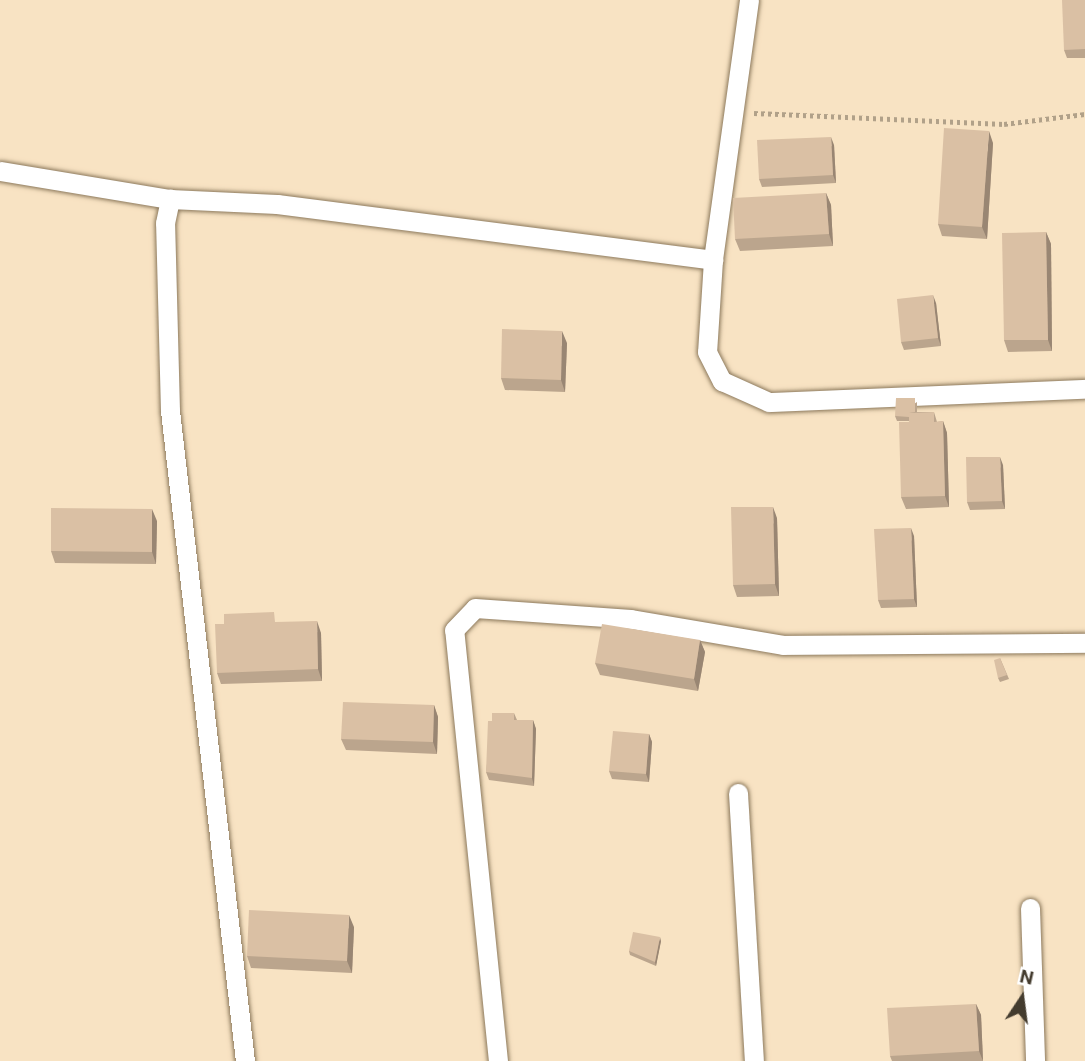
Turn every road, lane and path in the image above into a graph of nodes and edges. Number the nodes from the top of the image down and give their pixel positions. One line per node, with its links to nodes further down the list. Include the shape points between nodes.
1 (749, 0): 2 (street)
2 (733, 113): 3 (path, via 1004,124); 6 (street)
3 (1085, 114)
4 (0, 171): 5 (street)
5 (170, 200): 6 (street, via 277,204); 11 (street, via 165,223 170,411)
6 (713, 260): 7 (street, via 706,352 722,381 769,402)
7 (1085, 389)
8 (1085, 643): 12 (street, via 783,645 631,619 475,608 454,630)
9 (738, 793): 13 (street)
10 (1030, 908): 14 (street)
11 (245, 1061)
12 (498, 1061)
13 (754, 1061)
14 (1035, 1061)

